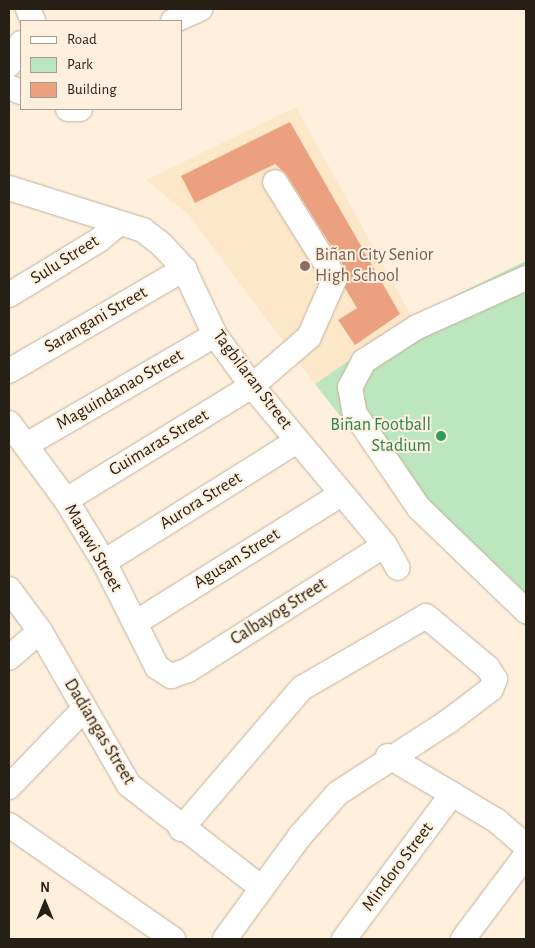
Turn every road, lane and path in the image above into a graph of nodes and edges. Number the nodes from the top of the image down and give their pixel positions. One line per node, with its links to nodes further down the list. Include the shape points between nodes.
1 (200, 9): 2 (street)
2 (176, 20)
3 (20, 45): 4 (street)
4 (9, 65)
5 (275, 182): 13 (street, Guimaras Street, via 335,278 309,337)
6 (9, 188): 7 (street, Tagbilaran Street)
7 (119, 223): 8 (street, Tagbilaran Street, via 143,230); 10 (street, Sulu Street, via 100,240)
8 (184, 269): 11 (street, Tagbilaran Street); 12 (street, Sarangani Street)
9 (526, 278): 23 (street, via 417,327 364,361 350,387 355,414 419,508)
10 (9, 294)
11 (215, 335): 13 (street, Tagbilaran Street); 16 (street, Maguindanao Street)
12 (9, 371)
13 (252, 386): 15 (street, Tagbilaran Street); 18 (street, Guimaras Street)
14 (9, 423): 16 (street, Marawi Street)
15 (297, 441): 17 (street, Tagbilaran Street); 20 (street, Aurora Street)
16 (26, 445): 18 (street, Marawi Street)
17 (340, 495): 19 (street, Tagbilaran Street); 24 (street, Agusan Street)
18 (66, 500): 20 (street, Marawi Street)
19 (385, 545): 21 (street, Tagbilaran Street); 27 (street, Calbayog Street, via 188,670)
20 (104, 562): 24 (street, Marawi Street)
21 (398, 568)
22 (9, 589): 25 (street, Dadiangas Street)
23 (526, 611)
24 (135, 623): 27 (street, Marawi Street, via 157,668)
25 (40, 631): 26 (street); 28 (street, Dadiangas Street)
26 (9, 658)
27 (171, 676)
28 (83, 710): 30 (street); 33 (street, Dadiangas Street, via 129,785)
29 (388, 756): 31 (street); 33 (street, via 449,720 491,689 495,679 488,668 426,616 302,688); 36 (street, via 338,793)
30 (9, 787)
31 (452, 794): 34 (street, via 497,821); 39 (street, Mindoro Street)
32 (9, 825): 37 (street)
33 (181, 829): 36 (street, Dadiangas Street)
34 (526, 846)
35 (526, 855): 40 (street)
36 (262, 888): 38 (street)
37 (173, 939)
38 (225, 939)
39 (344, 939)
40 (463, 939)

